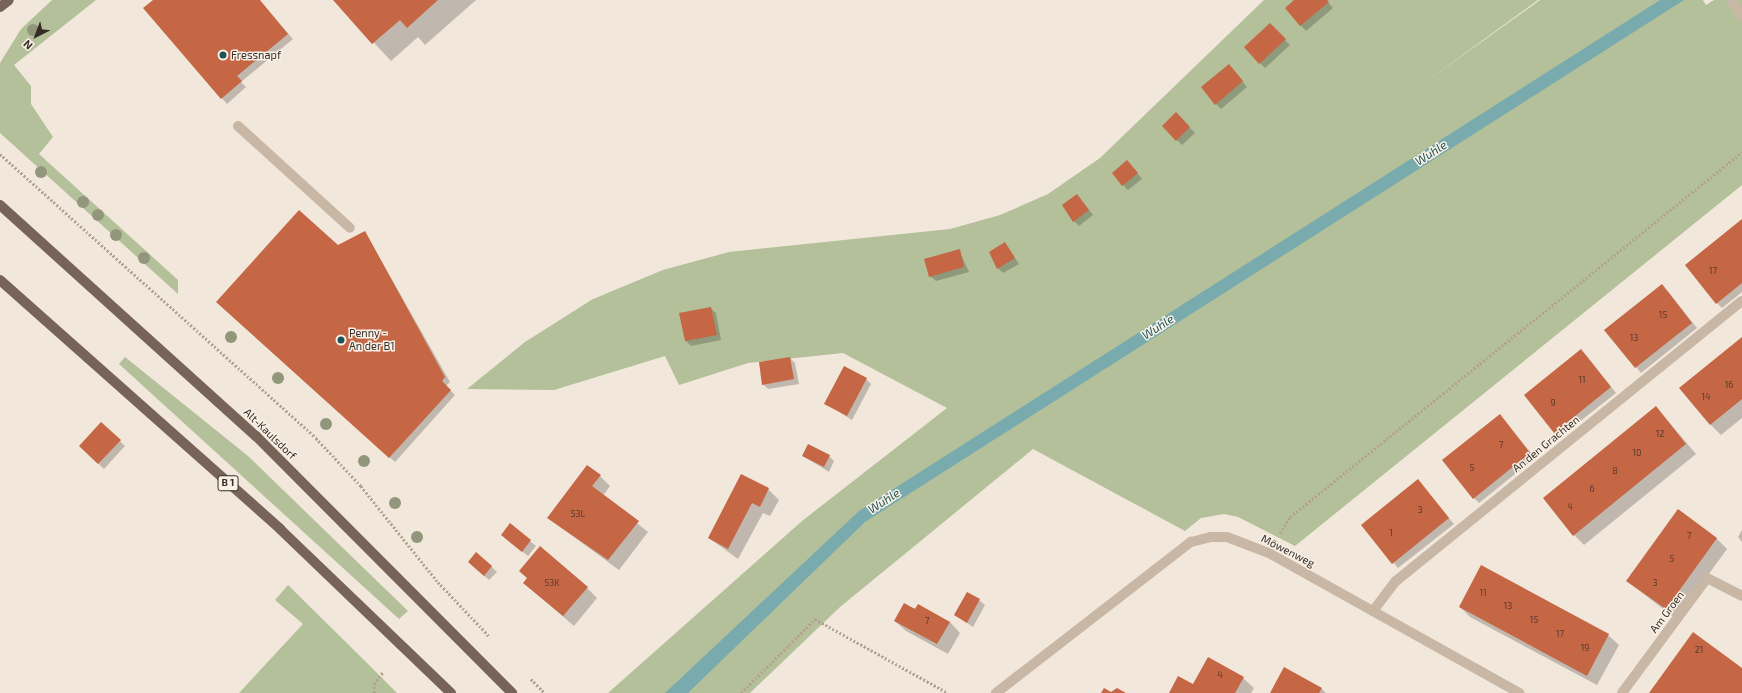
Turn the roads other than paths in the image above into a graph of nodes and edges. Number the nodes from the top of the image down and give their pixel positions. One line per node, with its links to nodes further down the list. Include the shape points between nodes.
1 (8, 0): 3 (main road)
2 (1732, 0): 4 (street)
3 (0, 7)
4 (1742, 16)
5 (238, 126): 7 (street)
6 (0, 205): 13 (main road, Alt-Kaulsdorf, via 256,436)
7 (350, 228)
8 (0, 280): 12 (main road, B 1, via 285,534)
9 (1742, 301): 11 (street, An den Grachten, via 1396,581)
10 (1742, 596): 16 (street, Am Groen, via 1707,578)
11 (1373, 611): 14 (street, Möwenweg, via 1269,553 1227,537 1191,542); 15 (street, Möwenweg)
12 (451, 693)
13 (512, 693)
14 (996, 693)
15 (1520, 693)
16 (1622, 693)

